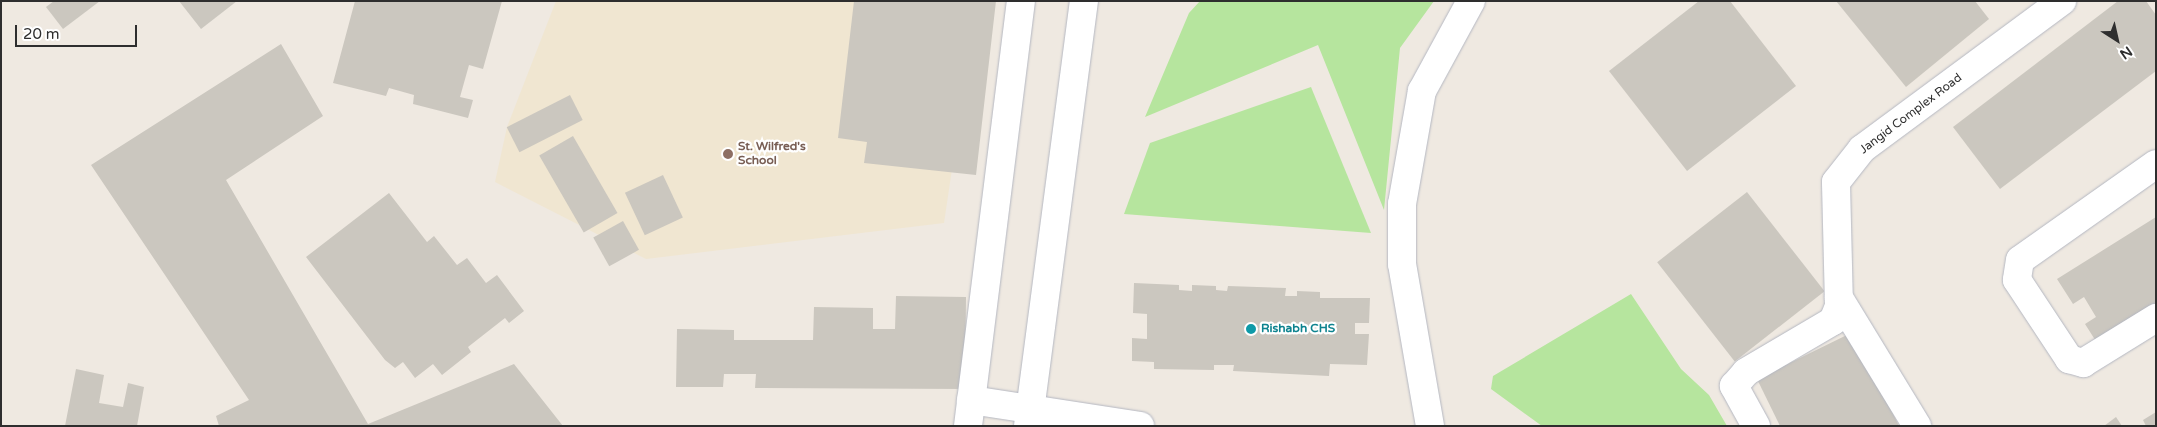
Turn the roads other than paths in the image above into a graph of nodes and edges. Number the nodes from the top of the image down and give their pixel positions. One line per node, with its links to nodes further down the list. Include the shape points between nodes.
1 (1021, 1): 8 (street)
2 (1084, 1): 9 (street)
3 (1471, 1): 11 (street, via 1422,90 1402,204 1402,264)
4 (2062, 1): 6 (street, Jangid Complex Road, via 1862,149 1836,182)
5 (2156, 164): 7 (street, via 2020,260 2017,280 2069,359 2083,363)
6 (1839, 298): 12 (street, Jangid Complex Road, via 1833,321 1746,372 1734,386); 13 (street, Jangid Complex Road)
7 (2156, 318)
8 (970, 413): 9 (street)
9 (1029, 417): 10 (street)
10 (1140, 426)
11 (1430, 426)
12 (1756, 426)
13 (1917, 426)

